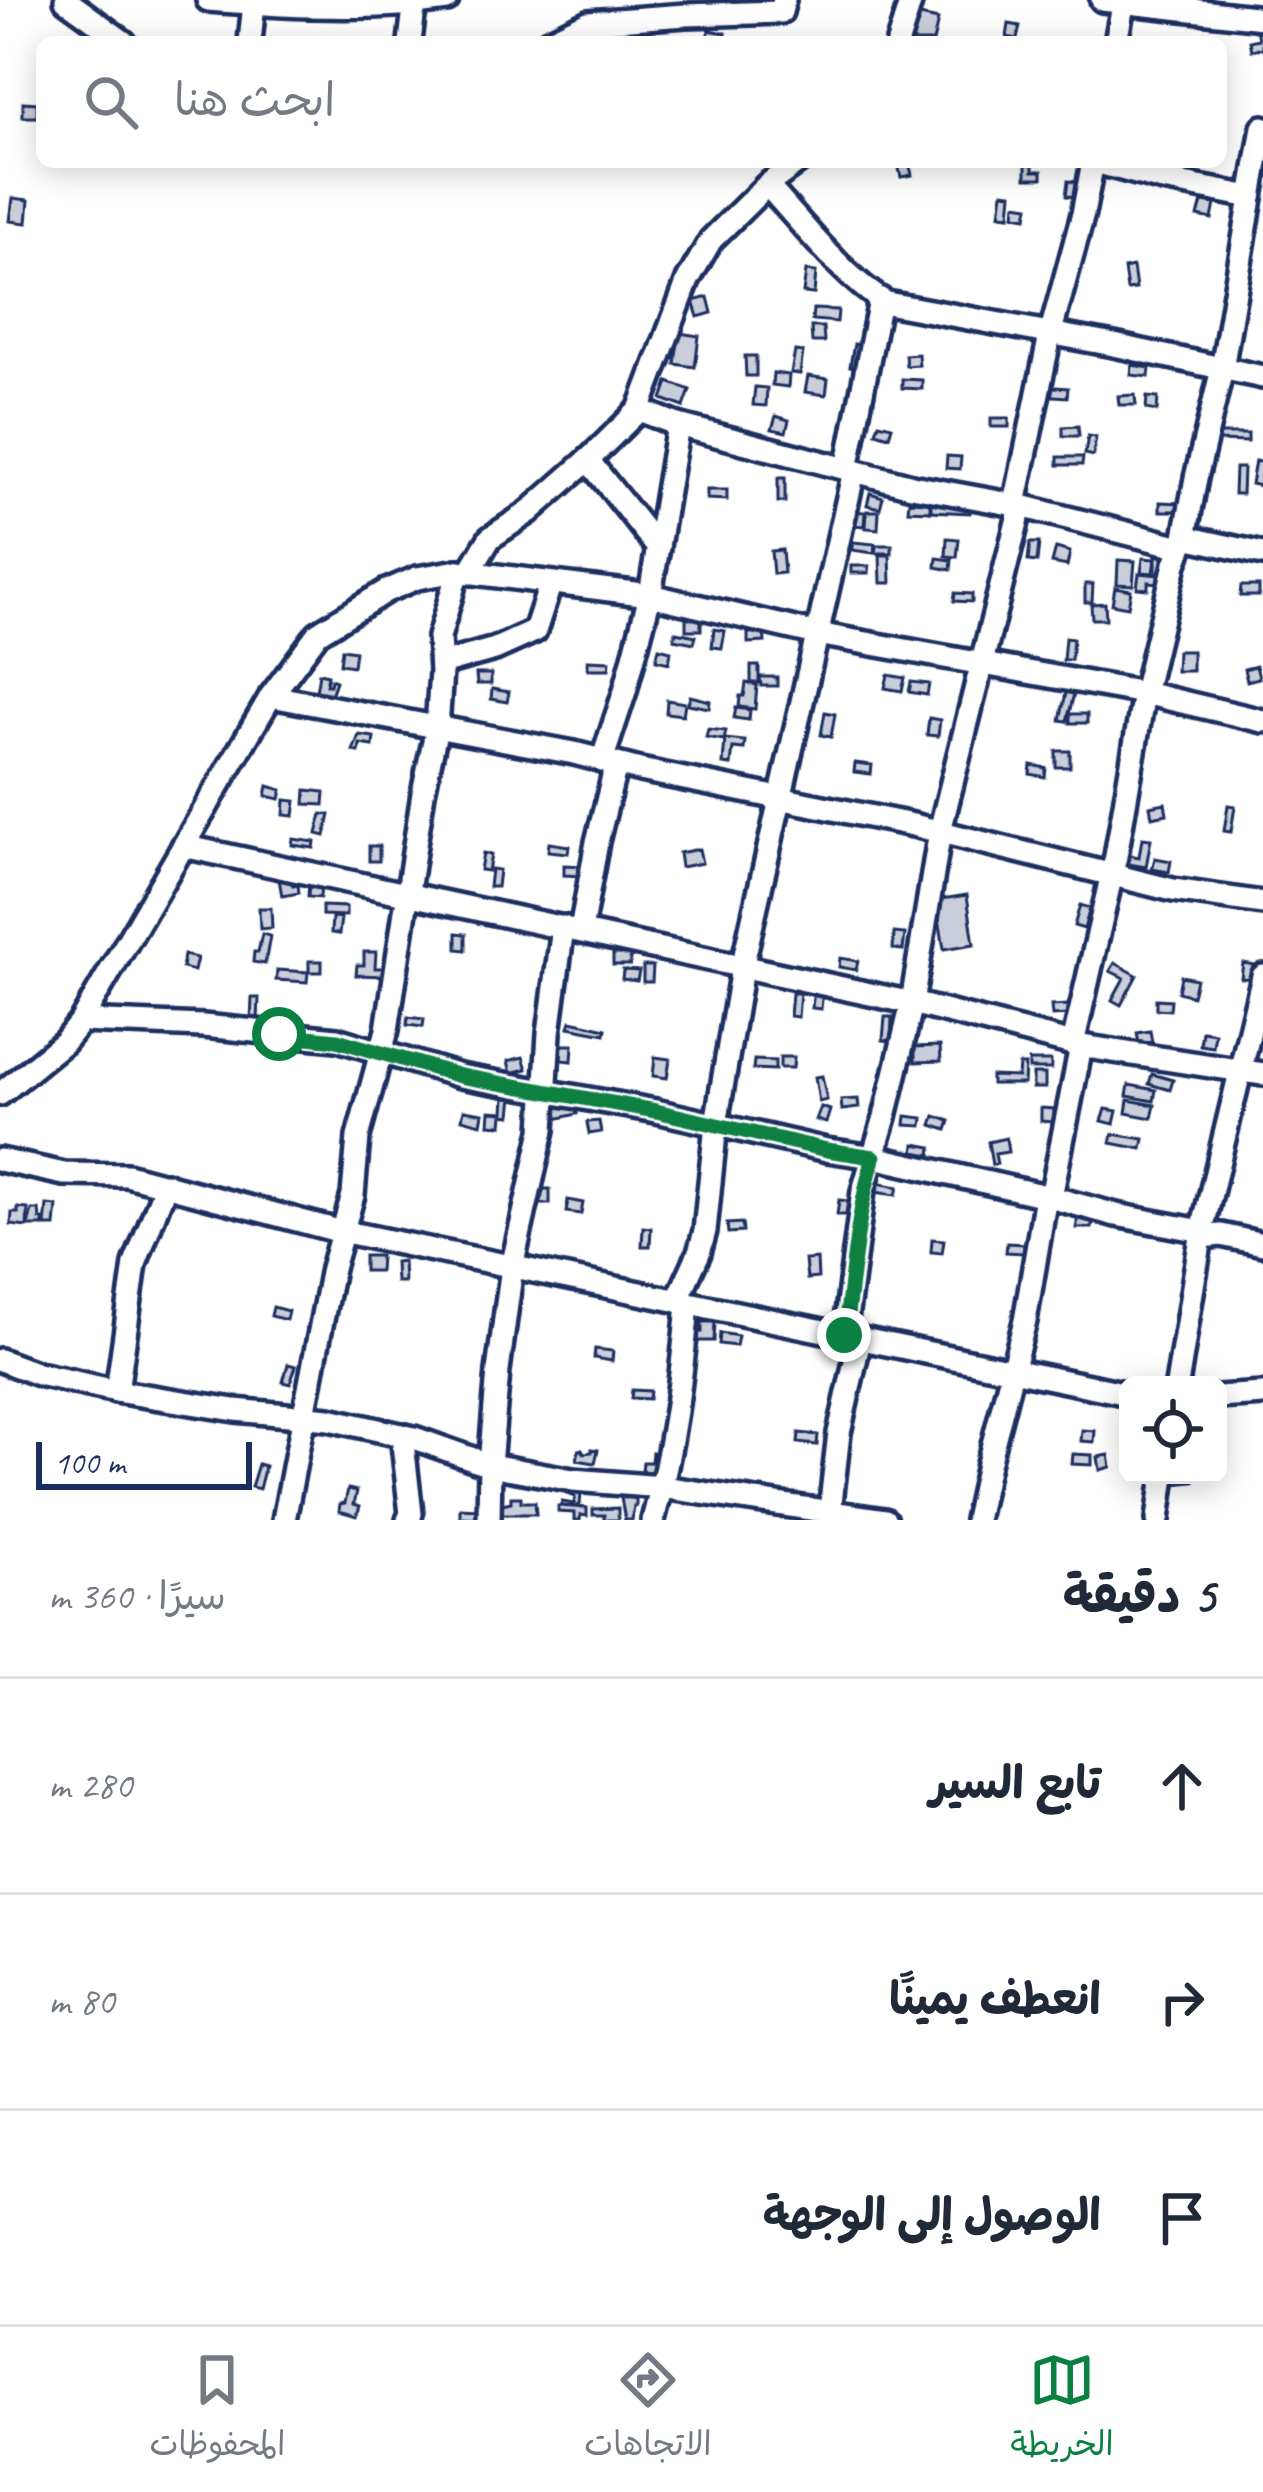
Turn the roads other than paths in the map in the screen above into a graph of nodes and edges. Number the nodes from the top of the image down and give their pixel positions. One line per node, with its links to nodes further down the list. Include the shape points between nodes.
1 (65, 0): 11 (street)
2 (208, 0): 8 (street)
3 (447, 0): 7 (street)
4 (784, 0): 9 (street, via 781,12)
5 (911, 0): 15 (street)
6 (1116, 1): 10 (street); 16 (street)
7 (415, 2): 8 (street); 13 (street)
8 (254, 3): 12 (street)
9 (590, 11): 14 (street)
10 (1263, 18)
11 (116, 36)
12 (251, 36)
13 (411, 36)
14 (555, 36)
15 (900, 36)
16 (1115, 36)
17 (1263, 127): 22 (street)
18 (790, 168): 21 (street)
19 (1093, 168): 24 (street)
20 (1117, 168): 22 (street)
21 (767, 184): 23 (street); 27 (street, via 699,260)
22 (1255, 192): 25 (street)
23 (880, 300): 24 (street); 30 (street)
24 (1050, 335): 25 (street); 31 (street)
25 (1222, 369): 26 (street); 32 (street)
26 (1263, 376)
27 (639, 410): 28 (street); 29 (street)
28 (678, 425): 30 (street); 33 (street)
29 (588, 460): 33 (street); 35 (street, via 490,538)
30 (850, 470): 31 (street); 38 (street)
31 (1018, 505): 32 (street); 39 (street)
32 (1183, 542): 34 (street); 41 (street)
33 (658, 548): 37 (street)
34 (1263, 554)
35 (464, 572): 36 (street); 40 (street, via 439,637); 42 (street, via 386,591 318,633)
36 (550, 585): 37 (street); 40 (street, via 535,631)
37 (650, 596): 38 (street); 45 (street)
38 (818, 634): 39 (street); 46 (street)
39 (980, 663): 41 (street); 47 (street)
40 (441, 664): 44 (street)
41 (1144, 693): 43 (street); 49 (street)
42 (271, 696): 44 (street); 48 (street)
43 (1263, 721)
44 (437, 727): 45 (street); 50 (street)
45 (609, 763): 46 (street); 52 (street)
46 (781, 799): 47 (street); 53 (street)
47 (940, 831): 49 (street); 55 (street)
48 (183, 846): 50 (street); 56 (street)
49 (1112, 875): 51 (street); 57 (street)
50 (409, 895): 52 (street); 58 (street)
51 (1263, 903)
52 (572, 929): 53 (street); 60 (street, via 550,1022)
53 (742, 968): 55 (street); 62 (street)
54 (1263, 976): 59 (street)
55 (912, 1003): 57 (street); 63 (street)
56 (81, 1021): 58 (street, via 321,1038); 61 (street)
57 (1077, 1045): 59 (street); 66 (street)
58 (379, 1054): 60 (street); 67 (street)
59 (1253, 1072): 68 (street)
60 (545, 1091): 62 (street); 70 (street)
61 (0, 1094)
62 (716, 1124): 63 (street); 71 (street, via 705,1231)
63 (874, 1157): 66 (street); 72 (street, via 855,1239)
64 (0, 1160): 65 (street)
65 (166, 1184): 67 (street); 76 (street, via 135,1264)
66 (1048, 1197): 68 (street); 74 (street)
67 (342, 1231): 70 (street); 80 (street)
68 (1202, 1234): 69 (street); 75 (street)
69 (1263, 1244)
70 (512, 1267): 71 (street); 82 (street)
71 (682, 1302): 72 (street); 84 (street, via 681,1393)
72 (852, 1337): 74 (street); 85 (street)
73 (0, 1360): 76 (street)
74 (1014, 1371): 77 (street); 91 (street)
75 (1178, 1376)
76 (117, 1391): 80 (street)
77 (1119, 1392)
78 (1263, 1394): 79 (street)
79 (1227, 1396)
80 (304, 1416): 81 (street); 86 (street)
81 (403, 1435): 82 (street); 87 (street)
82 (490, 1465): 84 (street); 88 (street)
83 (1163, 1484): 92 (street)
84 (662, 1487): 85 (street); 89 (street)
85 (829, 1516): 90 (street)
86 (284, 1520)
87 (408, 1520)
88 (489, 1520)
89 (653, 1520)
90 (885, 1520)
91 (976, 1520)
92 (1158, 1520)

